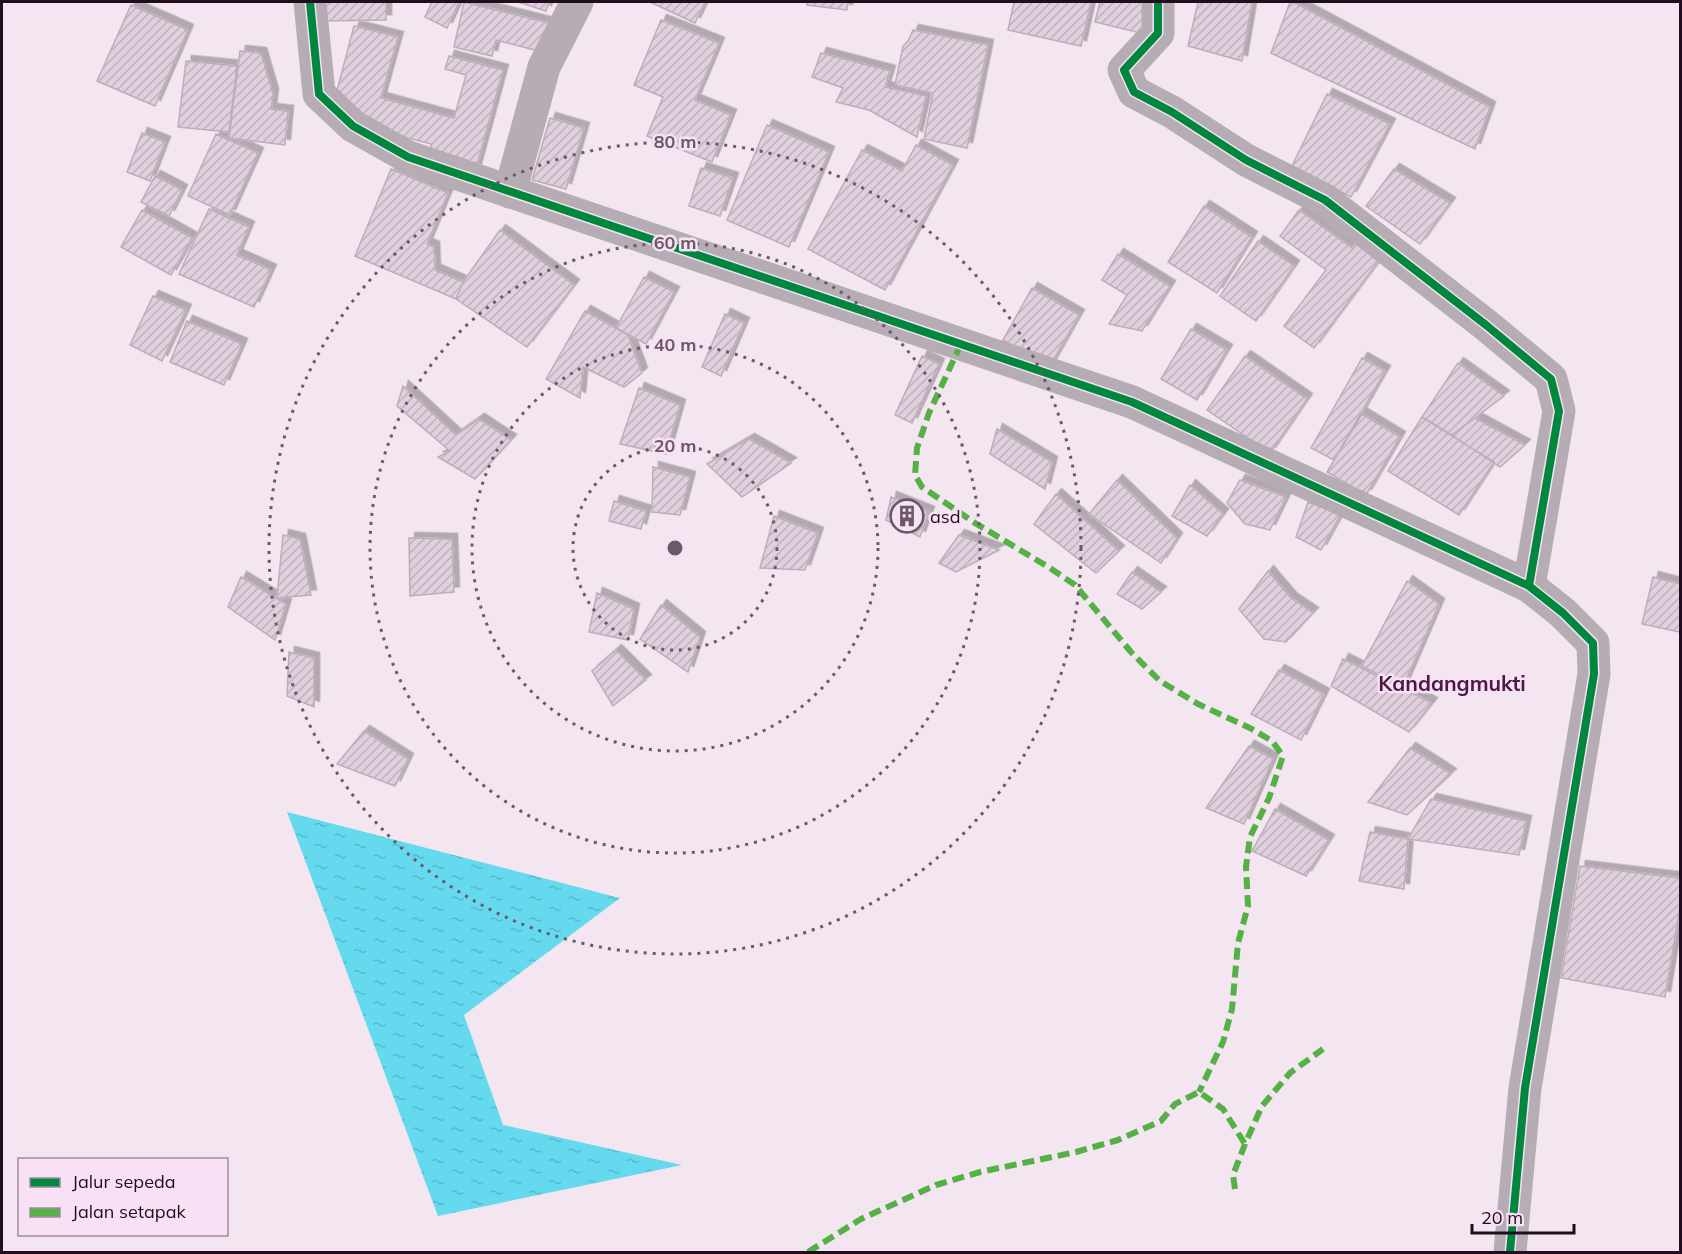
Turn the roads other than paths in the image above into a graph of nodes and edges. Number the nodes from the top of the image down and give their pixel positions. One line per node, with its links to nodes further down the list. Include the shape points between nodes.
1 (310, 2): 4 (street, via 319,94 353,126 408,157)
2 (577, 2): 4 (street, via 544,67)
3 (1158, 2): 5 (street, via 1158,33 1124,70 1134,93 1172,112 1246,160 1325,200 1551,379 1559,411)
4 (510, 192): 5 (street, via 1132,402)
5 (1529, 586): 6 (street, via 1593,643 1594,674 1525,1088)
6 (1510, 1252)

